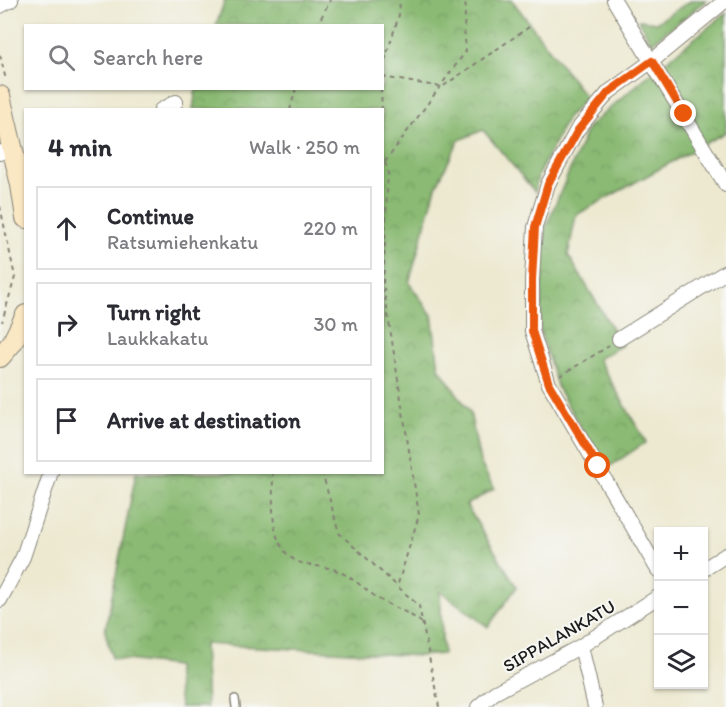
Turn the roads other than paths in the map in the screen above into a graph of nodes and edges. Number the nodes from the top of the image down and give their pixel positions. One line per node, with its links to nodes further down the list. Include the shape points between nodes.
1 (11, 0): 4 (street)
2 (614, 0): 5 (street)
3 (726, 0): 5 (street)
4 (0, 6)
5 (652, 61): 11 (street); 18 (street, via 609,92 578,130 548,184 535,227 532,331 549,384)
6 (0, 96): 9 (street)
7 (176, 102): 8 (street)
8 (166, 108)
9 (6, 151): 10 (street)
10 (23, 184)
11 (726, 185)
12 (726, 272): 14 (street)
13 (24, 319): 15 (street)
14 (619, 339)
15 (0, 357)
16 (50, 474): 20 (street, via 23,557)
17 (726, 555): 19 (street)
18 (654, 563)
19 (708, 566)
20 (0, 600)
21 (654, 600): 22 (street, SIPPALANKATU)
22 (581, 646): 23 (street, SIPPALANKATU, via 494,693); 24 (street)
23 (478, 707)
24 (595, 707)

